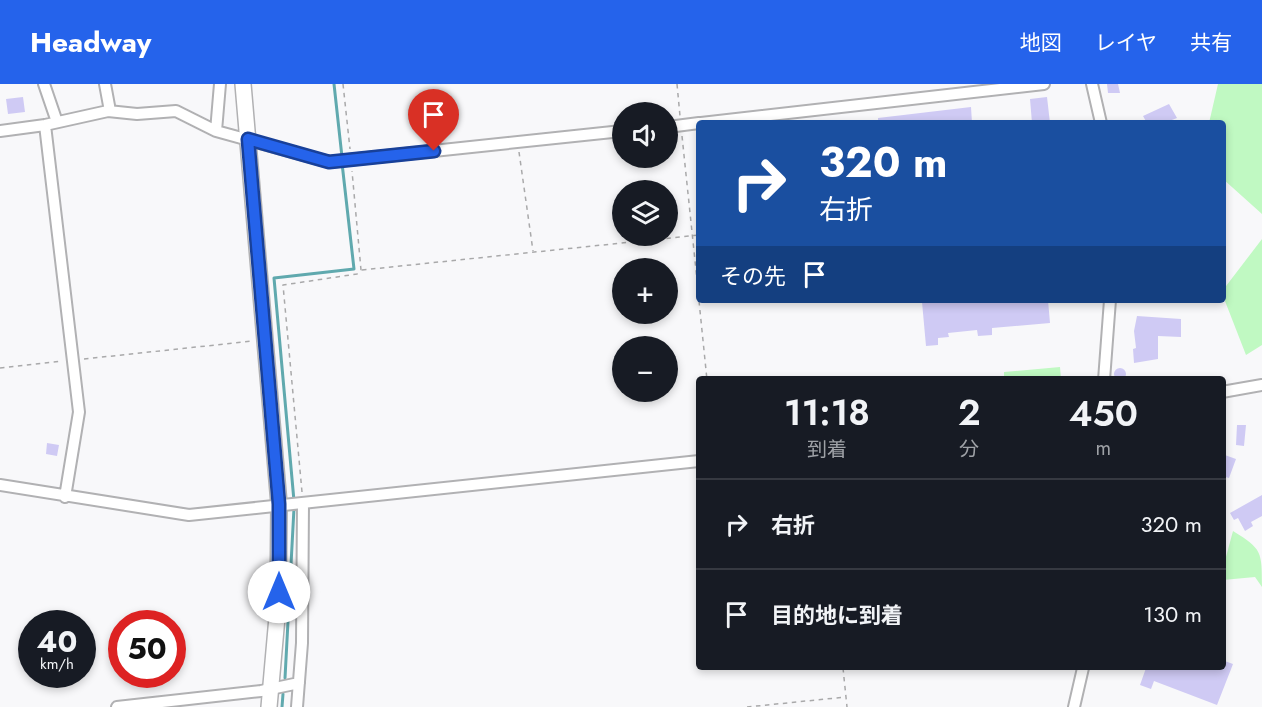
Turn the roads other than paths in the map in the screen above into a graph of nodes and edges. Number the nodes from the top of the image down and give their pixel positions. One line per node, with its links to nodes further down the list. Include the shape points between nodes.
1 (44, 84): 10 (street)
2 (105, 84): 7 (street)
3 (220, 84): 15 (street)
4 (243, 84): 17 (main road)
5 (1044, 84): 8 (street)
6 (1092, 84): 9 (street)
7 (110, 111): 10 (street); 15 (street, via 176,111)
8 (726, 120)
9 (1100, 120)
10 (57, 122): 12 (street)
11 (696, 123): 13 (street)
12 (45, 125): 14 (street); 24 (street, via 79,412)
13 (678, 125)
14 (0, 131)
15 (216, 131): 17 (street)
16 (612, 132): 17 (street, via 329,162)
17 (248, 139): 26 (main road)
18 (1110, 303): 19 (street)
19 (1104, 376)
20 (1262, 385): 21 (street)
21 (1226, 391)
22 (696, 461): 25 (street)
23 (0, 485): 24 (street)
24 (65, 497): 26 (street, via 189,515)
25 (303, 503): 26 (street); 28 (street)
26 (280, 504): 29 (main road)
27 (1083, 670): 33 (street)
28 (299, 683): 29 (street); 32 (street)
29 (271, 689): 30 (street); 31 (main road)
30 (117, 707)
31 (269, 707)
32 (297, 707)
33 (1074, 707)

